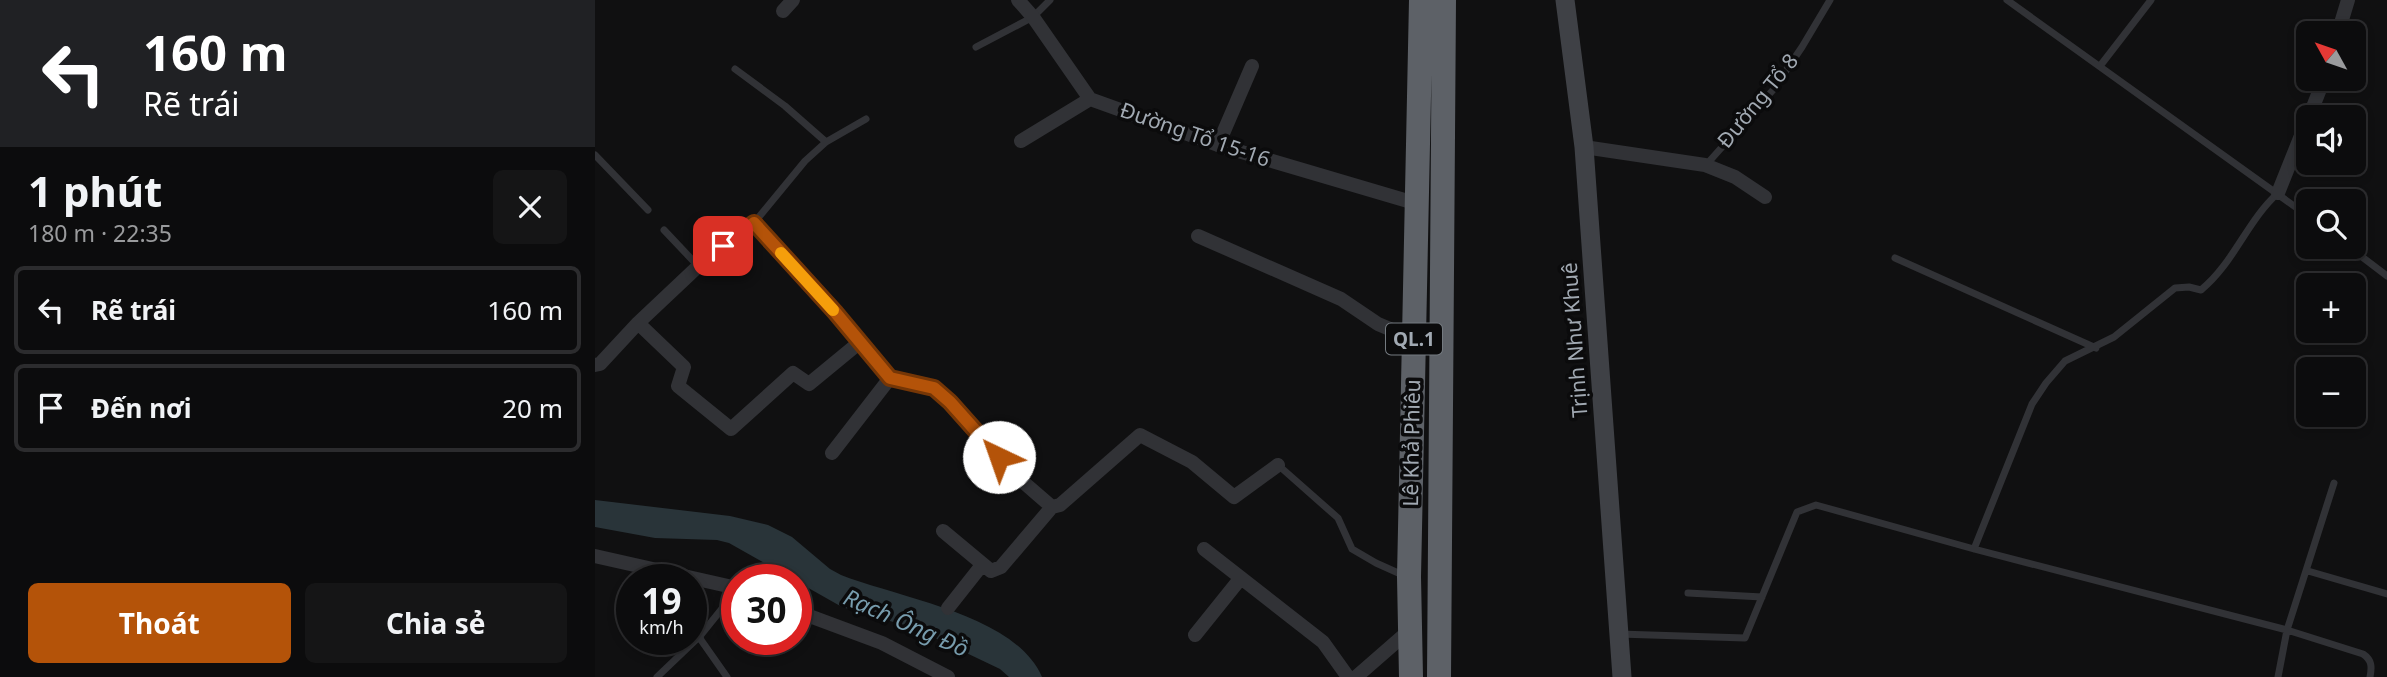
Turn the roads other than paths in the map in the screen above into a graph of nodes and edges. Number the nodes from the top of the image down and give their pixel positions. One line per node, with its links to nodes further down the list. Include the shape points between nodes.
1 (1018, 0): 10 (street)
2 (1050, 0): 10 (lane)
3 (1421, 0): 27 (highway, Lê Khả Phiêu / QL.1)
4 (1444, 0): 75 (highway, Lê Khả Phiêu / QL.1)
5 (1565, 0): 21 (street, Trịnh Như Khuê)
6 (1830, 0): 24 (lane, Đường Tổ 8, via 1773,90)
7 (2007, 0): 14 (lane)
8 (2151, 0): 14 (lane)
9 (2348, 0): 11 (street)
10 (1033, 17): 12 (lane); 16 (street)
11 (2342, 21)
12 (976, 47)
13 (1252, 66): 20 (street)
14 (2100, 66): 25 (lane)
15 (735, 69): 19 (lane)
16 (1090, 99): 18 (street); 20 (street, Đường Tổ 15-16)
17 (866, 119): 19 (lane)
18 (1021, 141)
19 (827, 142): 30 (lane, via 805,161)
20 (1218, 145): 27 (street, Đường Tổ 15-16)
21 (1584, 147): 24 (street, Đường Tổ 8); 65 (street, Trịnh Như Khuê)
22 (2296, 150): 25 (street)
23 (595, 155): 29 (lane)
24 (1705, 165): 26 (street, Đường Tổ 8, via 1735,177)
25 (2279, 193): 28 (lane); 40 (lane, via 2215,278 2201,289 2175,288)
26 (1765, 197)
27 (1418, 204): 38 (highway, Lê Khả Phiêu / QL.1)
28 (2296, 206)
29 (648, 210)
30 (754, 223): 35 (street); 39 (street)
31 (664, 230): 35 (lane)
32 (1198, 236): 38 (street, via 1342,299 1378,324)
33 (1895, 258): 40 (lane)
34 (2365, 259): 36 (lane)
35 (698, 266): 37 (street)
36 (2387, 276)
37 (638, 323): 39 (street, via 684,367 678,386 731,429 793,373 809,384); 41 (street)
38 (1414, 334): 53 (highway, Lê Khả Phiêu / QL.1)
39 (860, 342): 42 (street)
40 (2096, 348): 49 (lane, via 2065,361 2032,404)
41 (595, 365)
42 (890, 378): 43 (street); 46 (street, via 934,388 1015,475)
43 (832, 453)
44 (1278, 465): 46 (street, via 1234,497 1192,462 1140,435 1060,505); 53 (lane, via 1338,518 1352,549)
45 (2334, 483): 52 (lane)
46 (1052, 507): 51 (street, via 1001,567 991,571)
47 (943, 531): 51 (street)
48 (1204, 549): 54 (street)
49 (1974, 550): 58 (lane, via 1816,505 1797,512); 64 (lane)
50 (595, 556): 55 (street)
51 (982, 565): 59 (street)
52 (2308, 571): 57 (lane); 64 (lane)
53 (1409, 577): 63 (highway, Lê Khả Phiêu / QL.1)
54 (1240, 579): 66 (street); 72 (street, via 1323,642)
55 (721, 585)
56 (1688, 593): 58 (lane)
57 (2387, 594)
58 (1762, 597): 65 (lane, via 1745,638)
59 (948, 608)
60 (721, 609): 62 (lane)
61 (812, 617): 71 (street, via 882,643)
62 (707, 627)
63 (1411, 629): 73 (street); 74 (highway, Lê Khả Phiêu / QL.1)
64 (2287, 630): 77 (lane); 78 (lane, via 2363,654 2371,664)
65 (1618, 634): 76 (street, Trịnh Như Khuê)
66 (1195, 635)
67 (707, 649): 70 (lane)
68 (680, 655): 69 (lane)
69 (657, 677)
70 (727, 677)
71 (948, 677)
72 (1348, 677)
73 (1356, 677)
74 (1411, 677)
75 (1439, 677)
76 (1622, 677)
77 (2278, 677)
78 (2370, 677)

